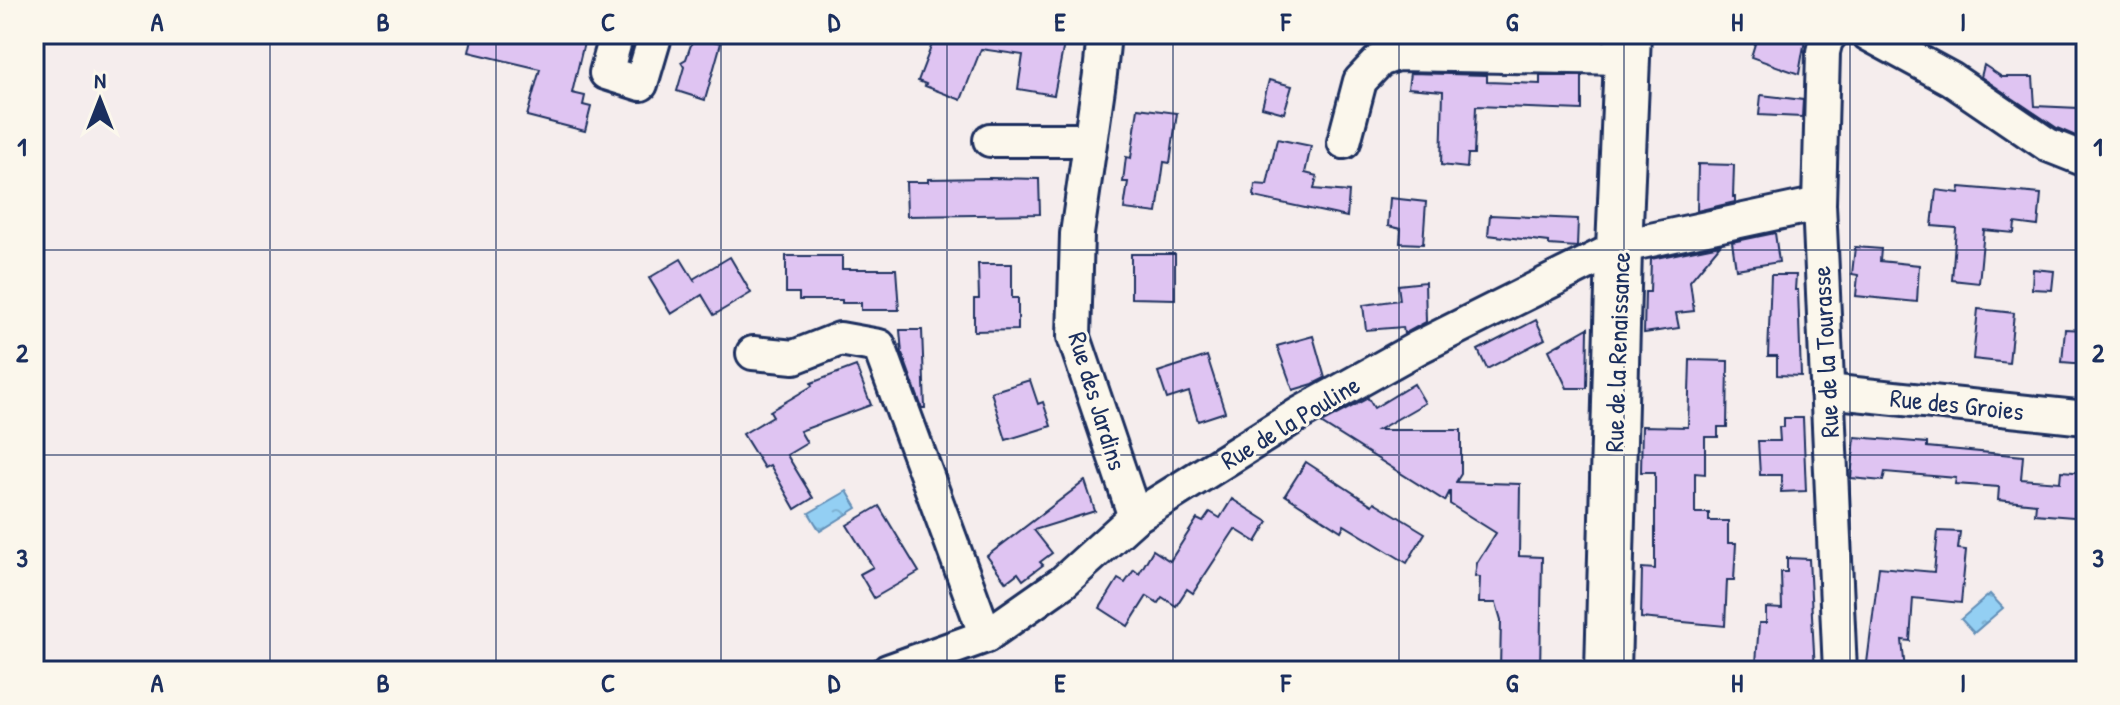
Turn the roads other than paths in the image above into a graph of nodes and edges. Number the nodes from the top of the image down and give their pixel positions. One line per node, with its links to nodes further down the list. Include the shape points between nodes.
1 (617, 34): 2 (street, via 606,73 641,84)
2 (652, 34)
3 (1104, 34): 8 (street, Rue des Jardins)
4 (1831, 34): 11 (street, Rue de la Tourasse, via 1823,52)
5 (1868, 34): 10 (street, via 1951,79 2048,145)
6 (1628, 46): 9 (street, via 1397,54 1380,60 1360,81); 12 (main road, Rue de la Renaissance)
7 (990, 140): 8 (street)
8 (1090, 140): 16 (street, Rue des Jardins, via 1077,234 1074,337)
9 (1344, 142)
10 (2086, 160)
11 (1819, 204): 12 (street, Rue de la Pouline); 14 (street, Rue de la Tourasse)
12 (1619, 249): 16 (street, Rue de la Pouline, via 1406,354); 19 (main road, Rue de la Renaissance)
13 (753, 353): 17 (street, via 794,357 840,339 879,346)
14 (1827, 391): 15 (street, Rue des Groies); 20 (street, Rue de la Tourasse)
15 (2086, 418)
16 (1135, 517): 17 (street, Rue de la Pouline, via 1063,582)
17 (986, 636): 18 (street, Rue de la Pouline)
18 (888, 671)
19 (1608, 671)
20 (1840, 671)

